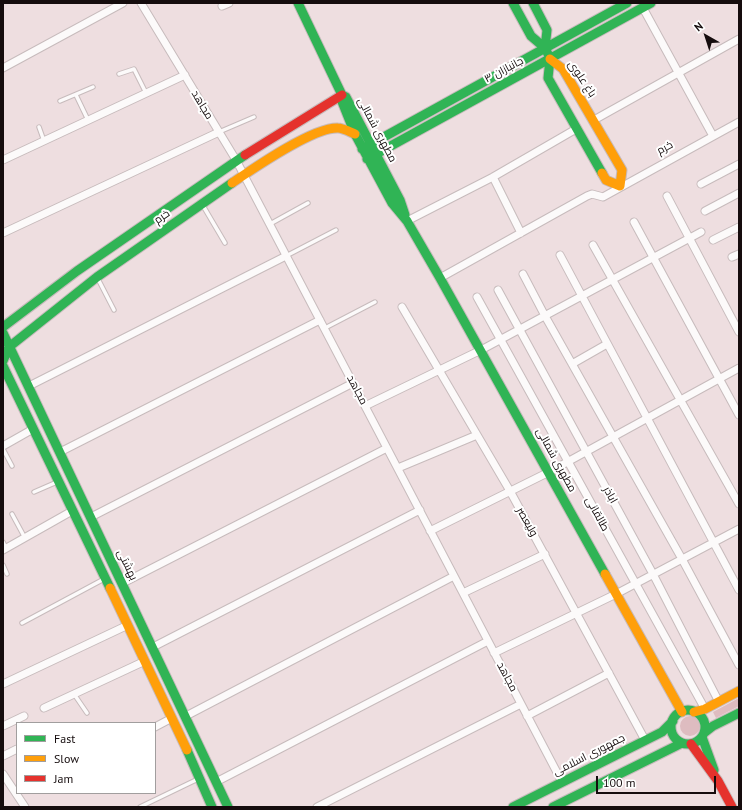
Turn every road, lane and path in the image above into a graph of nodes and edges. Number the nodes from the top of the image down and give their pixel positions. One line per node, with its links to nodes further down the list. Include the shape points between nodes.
1 (123, 3): 11 (street)
2 (141, 3): 14 (street, مجاهد)
3 (298, 3): 18 (street)
4 (513, 3): 9 (street, via 530,36)
5 (533, 3): 9 (street, via 547,30)
6 (627, 3): 9 (street, جانبازان ۳)
7 (647, 5): 10 (street, جانبازان ۳); 12 (street)
8 (739, 39): 12 (street)
9 (545, 48): 10 (street); 24 (street, جانبازان ۳)
10 (550, 59): 22 (street, باغ علوی, via 563,69); 26 (street, باغ علوی, via 548,78); 29 (street, جانبازان ۳)
11 (3, 68)
12 (678, 73): 22 (street); 30 (street)
13 (119, 74): 16 (lane, via 134,69)
14 (185, 75): 16 (street); 27 (street, مجاهد)
15 (93, 87): 17 (lane)
16 (146, 94): 21 (street)
17 (76, 95): 19 (lane); 21 (lane)
18 (342, 95): 28 (street, مطهری شمالی); 32 (street, مطهری شمالی, via 346,97); 37 (street, خرم)
19 (60, 101)
20 (254, 118): 27 (lane)
21 (88, 120): 31 (street)
22 (594, 120): 42 (street, باغ علوی, via 622,170)
23 (739, 122): 30 (street, خرم)
24 (405, 125): 29 (street); 32 (street, جانبازان ۳)
25 (39, 127): 31 (lane)
26 (576, 129): 40 (street); 42 (street, باغ علوی, via 606,180)
27 (219, 132): 37 (street, مجاهد); 55 (street)
28 (354, 134): 33 (street, مطهری شمالی); 39 (street, خرم, via 338,128 327,129 288,147)
29 (410, 135): 34 (street, جانبازان ۳)
30 (713, 136): 42 (street, خرم)
31 (44, 141): 36 (street)
32 (371, 144): 33 (street, جانبازان ۳); 34 (street, مطهری شمالی)
33 (362, 149): 35 (street, مطهری شمالی)
34 (376, 153): 35 (street, جانبازان ۳); 48 (street, مطهری شمالی, via 400,200)
35 (367, 159): 48 (street, مطهری شمالی, via 392,204)
36 (3, 160)
37 (236, 160): 39 (street, مجاهد); 75 (street, خرم, via 48,291)
38 (739, 164): 41 (street)
39 (244, 175): 46 (street, خرم); 50 (street, مجاهد)
40 (493, 177): 48 (street); 53 (street)
41 (701, 184)
42 (620, 186): 53 (street, خرم, via 603,197 592,194 587,196)
43 (739, 194): 47 (street)
44 (667, 196): 56 (street)
45 (308, 203): 50 (lane)
46 (202, 204): 58 (lane); 64 (street, خرم)
47 (705, 211)
48 (407, 221): 65 (street, مطهری شمالی)
49 (634, 222): 62 (street)
50 (270, 224): 61 (street, مجاهد)
51 (739, 227): 57 (street)
52 (336, 230): 61 (lane)
53 (522, 232): 65 (street)
54 (701, 232): 56 (street)
55 (3, 233)
56 (690, 238): 62 (street); 78 (street)
57 (713, 240)
58 (225, 243)
59 (593, 245): 66 (street)
60 (560, 255): 68 (street)
61 (286, 256): 74 (street, مجاهد); 91 (street)
62 (654, 258): 66 (street); 89 (street)
63 (523, 274): 73 (street)
64 (97, 277): 72 (lane); 82 (street, خرم)
65 (440, 278): 83 (street, مطهری شمالی)
66 (612, 280): 68 (street); 92 (street)
67 (498, 290): 77 (street, اباذر)
68 (582, 296): 73 (street); 81 (street)
69 (476, 298): 80 (street, طالقانی)
70 (375, 302): 76 (lane)
71 (402, 307): 88 (street, ولیعصر)
72 (114, 310)
73 (545, 316): 77 (street); 85 (street)
74 (320, 320): 76 (street, مجاهد); 102 (street)
75 (3, 326)
76 (324, 328): 90 (street, مجاهد)
77 (519, 330): 80 (street); 103 (street, اباذر)
78 (739, 332)
79 (3, 334): 82 (street, بهشتی)
80 (500, 340): 83 (street); 104 (street, طالقانی)
81 (607, 344): 85 (street); 95 (street)
82 (9, 347): 84 (street, خرم); 91 (street, بهشتی)
83 (481, 350): 88 (street); 107 (street, مطهری شمالی)
84 (3, 361)
85 (572, 364): 98 (street)
86 (3, 366): 96 (street)
87 (739, 368): 89 (street)
88 (440, 371): 93 (street); 97 (street, ولیعصر)
89 (719, 379): 92 (street); 94 (street)
90 (353, 383): 93 (street, مجاهد); 115 (street)
91 (29, 386): 102 (street, بهشتی)
92 (680, 400): 95 (street); 111 (street)
93 (365, 406): 100 (street, مجاهد)
94 (739, 415)
95 (647, 418): 98 (street); 119 (street)
96 (33, 429): 99 (street); 108 (street)
97 (477, 435): 106 (street); 109 (street, ولیعصر)
98 (614, 436): 103 (street); 122 (street)
99 (3, 446)
100 (387, 448): 106 (street, مجاهد); 128 (street)
101 (3, 449): 105 (lane)
102 (60, 452): 115 (street, بهشتی)
103 (586, 452): 104 (street); 125 (street, اباذر)
104 (568, 462): 107 (street); 129 (street, طالقانی)
105 (12, 466)
106 (398, 468): 112 (street, مجاهد)
107 (549, 472): 109 (street); 132 (street, مطهری شمالی)
108 (58, 482): 110 (lane); 113 (street)
109 (510, 491): 117 (street); 121 (street, ولیعصر)
110 (34, 492)
111 (739, 504)
112 (420, 510): 117 (street, مجاهد); 137 (street)
113 (72, 511): 118 (street); 127 (street)
114 (12, 514): 118 (lane)
115 (91, 517): 128 (street, بهشتی)
116 (739, 529): 119 (street)
117 (430, 531): 126 (street, مجاهد)
118 (25, 538): 120 (street)
119 (714, 542): 122 (street); 130 (street)
120 (4, 547)
121 (544, 554): 131 (street); 133 (street, ولیعصر)
122 (682, 559): 125 (street); 140 (street)
123 (3, 565): 124 (lane)
124 (7, 574)
125 (653, 574): 129 (street); 145 (street, اباذر)
126 (454, 576): 131 (street, مجاهد); 154 (street)
127 (105, 579): 134 (lane); 135 (street)
128 (123, 583): 137 (street, بهشتی)
129 (635, 583): 132 (street); 148 (street, طالقانی)
130 (739, 590)
131 (463, 593): 136 (street, مجاهد)
132 (616, 594): 133 (street); 149 (street, مطهری شمالی)
133 (577, 613): 138 (street); 141 (street, ولیعصر)
134 (22, 623)
135 (128, 625): 139 (street); 142 (street)
136 (488, 641): 138 (street, مجاهد); 168 (street)
137 (153, 647): 154 (street, بهشتی)
138 (494, 653): 146 (street, مجاهد)
139 (145, 661): 144 (street); 156 (street)
140 (739, 665)
141 (609, 673): 155 (street); 161 (street, ولیعصر)
142 (3, 684)
143 (739, 692): 145 (street)
144 (74, 694): 147 (street); 151 (lane)
145 (719, 702): 148 (street)
146 (521, 704): 155 (street, مجاهد); 177 (street)
147 (44, 708)
148 (705, 709): 150 (street)
149 (682, 712): 150 (street); 157 (street)
150 (694, 712): 160 (street, via 699,714 704,723)
151 (87, 713)
152 (739, 713): 160 (street, via 713,726)
153 (24, 716): 158 (street)
154 (186, 716): 168 (street, بهشتی)
155 (527, 716): 169 (street, مجاهد)
156 (172, 718): 159 (street); 166 (street)
157 (673, 722): 161 (street, جمهوری اسلامی, via 662,732); 162 (street, via 672,732 678,740)
158 (3, 726)
159 (156, 726)
160 (703, 735): 162 (street); 167 (street)
161 (645, 740): 169 (street, جمهوری اسلامی)
162 (687, 743): 167 (street); 179 (street, via 670,748)
163 (16, 750): 164 (street)
164 (3, 756)
165 (3, 774): 170 (street)
166 (199, 778): 174 (lane); 175 (street)
167 (718, 781): 180 (street)
168 (216, 782): 176 (street, بهشتی)
169 (562, 782): 178 (street, جمهوری اسلامی)
170 (16, 789)
171 (21, 795): 173 (street)
172 (739, 805): 180 (street)
173 (25, 807)
174 (140, 807)
175 (212, 807)
176 (228, 807)
177 (317, 807)
178 (513, 807)
179 (553, 807)
180 (734, 807)

